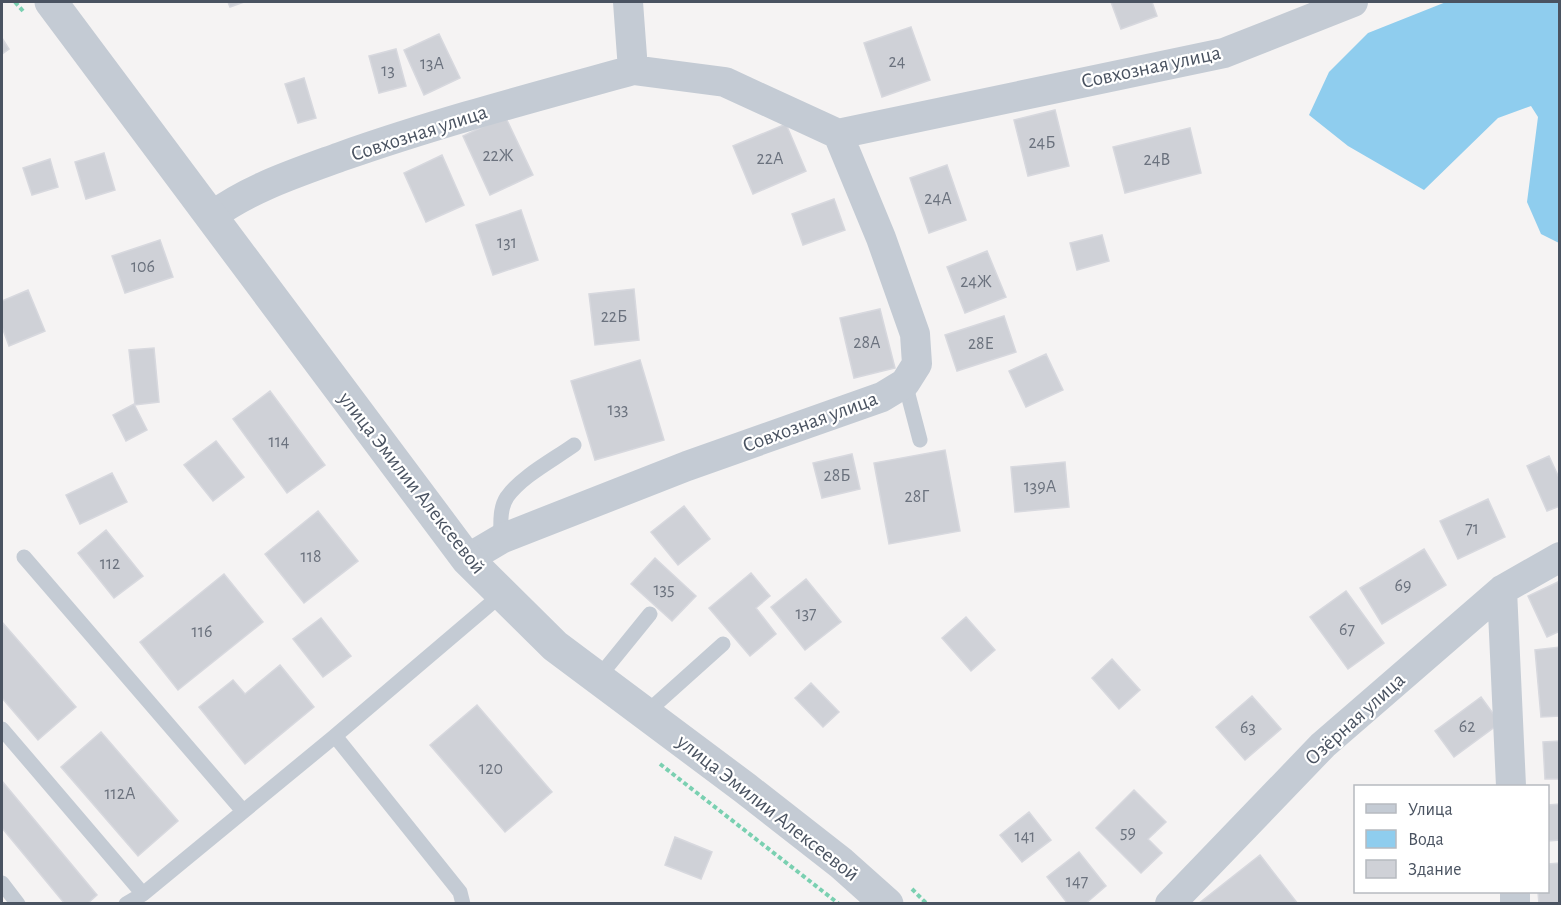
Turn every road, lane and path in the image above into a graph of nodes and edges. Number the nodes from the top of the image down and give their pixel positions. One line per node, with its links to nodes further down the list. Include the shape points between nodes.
1 (51, 2): 6 (street, улица Эмилии Алексеевой)
2 (628, 2): 4 (street)
3 (1353, 2): 5 (street, Совхозная улица, via 1224,53)
4 (633, 70): 5 (street, Совхозная улица, via 725,82); 6 (street, Совхозная улица, via 415,131 288,176 231,202)
5 (838, 134): 7 (street, via 915,333 917,364)
6 (212, 216): 13 (street, улица Эмилии Алексеевой)
7 (905, 383): 8 (lane); 10 (street, Совхозная улица, via 882,397 687,466)
8 (920, 440)
9 (574, 445): 10 (lane, via 506,498 501,514)
10 (501, 539): 13 (street, Совхозная улица)
11 (24, 557): 23 (lane)
12 (1560, 557): 14 (street, Озёрная улица)
13 (467, 559): 15 (street, улица Эмилии Алексеевой)
14 (1503, 590): 22 (street); 31 (street, Озёрная улица, via 1323,745)
15 (502, 594): 18 (street, улица Эмилии Алексеевой, via 555,646); 21 (lane)
16 (650, 614): 18 (lane)
17 (723, 644): 19 (lane)
18 (598, 678): 19 (street, улица Эмилии Алексеевой)
19 (646, 713): 25 (street, улица Эмилии Алексеевой, via 823,849)
20 (2, 729): 26 (lane)
21 (335, 736): 23 (lane); 29 (lane, via 460,892)
22 (1511, 785)
23 (243, 811): 26 (lane)
24 (2, 884): 27 (lane)
25 (895, 892): 30 (path)
26 (143, 894): 28 (lane)
27 (18, 903)
28 (126, 903)
29 (463, 903)
30 (927, 903)
31 (1170, 903)

